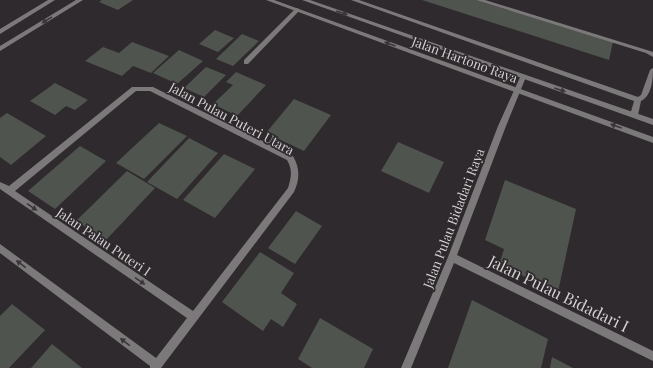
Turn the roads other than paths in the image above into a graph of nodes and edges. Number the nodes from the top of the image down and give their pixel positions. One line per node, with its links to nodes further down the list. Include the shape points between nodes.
1 (52, 0): 8 (street)
2 (80, 0): 9 (street, one-way to 9)
3 (269, 0): 7 (street, Jalan Hartono Raya)
4 (305, 0): 13 (street, Jalan Hartono Raya, one-way to 13)
5 (354, 0): 15 (street)
6 (479, 0): 10 (street)
7 (297, 10): 11 (street); 14 (street, Jalan Hartono Raya, one-way to 7)
8 (0, 32)
9 (0, 49)
10 (653, 55)
11 (246, 62)
12 (653, 70): 15 (street, via 644,97)
13 (523, 77): 14 (street, Jalan Pulau Bidadari Raya); 16 (street, Jalan Hartono Raya, one-way to 16)
14 (518, 91): 18 (street, Jalan Hartono Raya, one-way to 14); 22 (street, Jalan Pulau Bidadari Raya)
15 (638, 100): 16 (street)
16 (634, 116): 17 (street, Jalan Hartono Raya)
17 (653, 122)
18 (653, 140)
19 (0, 185): 20 (street, Jalan Palau Puteri I)
20 (9, 191): 23 (street, Jalan Palau Puteri I, one-way to 23); 23 (street, Jalan Pulau Puteri Utara, via 134,89 142,88 151,88 290,158 296,174 291,190)
21 (0, 248): 25 (street, one-way to 21)
22 (452, 257): 24 (street, Jalan Pulau Bidadari I); 26 (street, Jalan Pulau Bidadari Raya)
23 (194, 318): 25 (street, Jalan Pulau Puteri Utara)
24 (653, 356)
25 (156, 367)
26 (406, 368)

